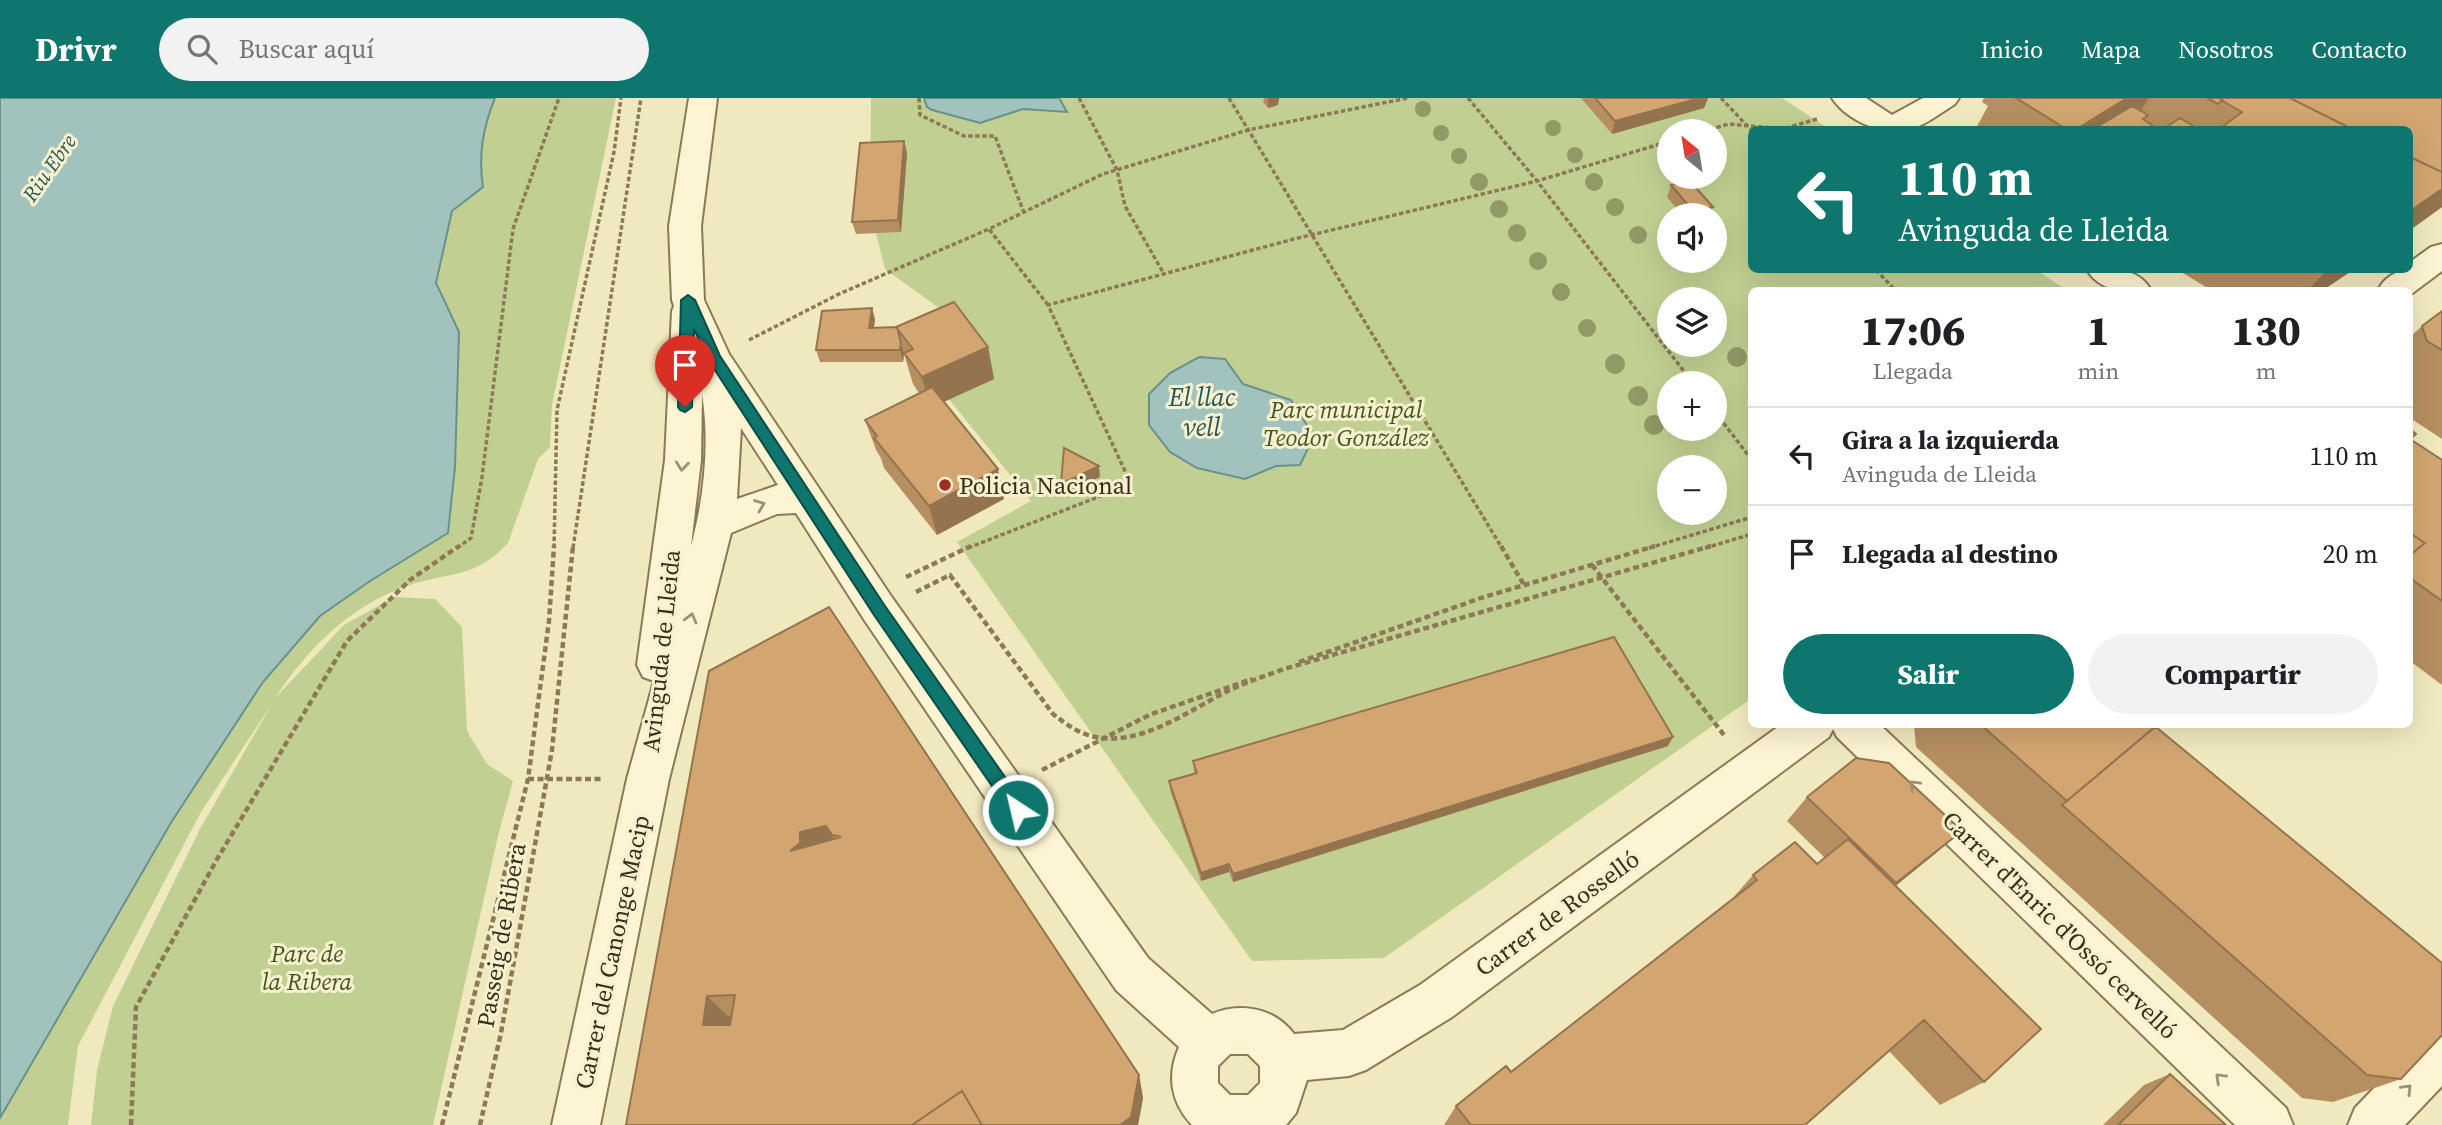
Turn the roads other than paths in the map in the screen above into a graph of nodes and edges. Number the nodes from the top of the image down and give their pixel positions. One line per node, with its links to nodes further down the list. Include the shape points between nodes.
1 (703, 98): 10 (street, Avinguda de Lleida, via 685,226)
2 (1945, 98): 5 (street)
3 (1852, 102): 4 (street)
4 (1888, 126)
5 (1898, 126)
6 (2442, 255): 9 (street)
7 (2108, 273): 8 (street)
8 (2130, 287)
9 (2398, 287)
10 (688, 300): 11 (street); 16 (street, Avinguda de Lleida, one-way to 16, via 683,460)
11 (713, 358): 12 (street); 13 (street, Avinguda de Lleida, via 724,420)
12 (806, 498): 13 (street, one-way to 12, via 774,499); 17 (street, via 1132,974)
13 (716, 523): 16 (street, Avinguda de Lleida, one-way to 13)
14 (1810, 728): 19 (street, Carrer de Rosselló, via 1436,1001 1349,1053)
15 (1855, 728): 22 (street, Carrer d'Enric d'Ossó cervelló, one-way to 15)
16 (648, 779): 21 (street, Carrer del Canonge Macip)
17 (1208, 1042): 19 (street, via 1224,1031 1253,1031 1270,1042); 20 (street, via 1198,1056 1195,1083 1202,1099)
18 (2442, 1052): 23 (street, one-way to 18)
19 (1281, 1059): 20 (street, via 1280,1093 1270,1107)
20 (1229, 1121)
21 (576, 1125)
22 (2269, 1125)
23 (2372, 1125)

